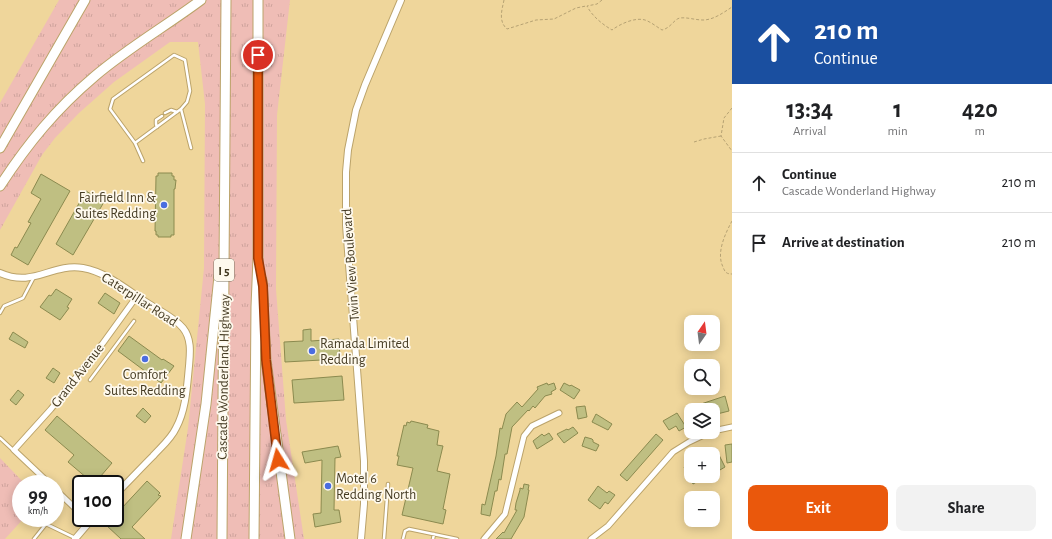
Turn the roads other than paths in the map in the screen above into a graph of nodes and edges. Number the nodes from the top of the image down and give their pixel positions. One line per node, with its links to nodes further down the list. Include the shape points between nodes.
1 (84, 0): 12 (highway)
2 (201, 0): 15 (highway, via 131,48 68,100 34,138)
3 (226, 0): 16 (highway, Cascade Wonderland Highway / I 5)
4 (258, 0): 17 (highway)
5 (401, 0): 43 (street, Twin View Boulevard, via 356,110 346,172 346,225 364,461)
6 (181, 109): 7 (lane); 11 (lane, via 187,102 190,91 185,60 174,55 113,99 110,110); 13 (lane)
7 (178, 112): 8 (lane, via 171,110); 10 (lane)
8 (165, 113)
9 (162, 116): 10 (lane, via 156,120)
10 (157, 127): 11 (lane)
11 (136, 144): 14 (lane)
12 (0, 148)
13 (191, 148)
14 (143, 161)
15 (0, 186)
16 (225, 248): 39 (highway, via 220,269 206,404); 40 (highway, Cascade Wonderland Highway / I 5)
17 (258, 258): 41 (highway); 42 (highway, via 263,286 266,360)
18 (0, 273): 19 (street, Caterpillar Road, via 16,278)
19 (35, 277): 20 (street, Caterpillar Road, via 65,268 81,268 102,274); 21 (lane, via 23,298 4,306)
20 (137, 296): 29 (street, Grand Avenue, via 56,402); 32 (street, Caterpillar Road, via 183,328 189,339 189,370 183,410 174,431)
21 (0, 313)
22 (134, 321): 23 (lane)
23 (90, 380)
24 (559, 413): 48 (street, via 532,426 524,436 505,514)
25 (732, 427): 26 (street)
26 (720, 430)
27 (0, 438): 29 (lane)
28 (695, 439): 49 (street, via 673,452 608,526)
29 (14, 450): 30 (street)
30 (40, 475)
31 (388, 484): 44 (lane)
32 (124, 486)
33 (64, 498): 34 (street)
34 (72, 505)
35 (83, 527): 38 (street)
36 (434, 534): 45 (lane, via 409,528 405,531); 46 (lane); 47 (lane)
37 (34, 539): 38 (lane, via 46,524)
38 (75, 539)
39 (186, 539)
40 (222, 539)
41 (254, 539)
42 (290, 539)
43 (361, 539)
44 (384, 539)
45 (403, 539)
46 (433, 539)
47 (457, 539)
48 (484, 539)
49 (590, 539)

